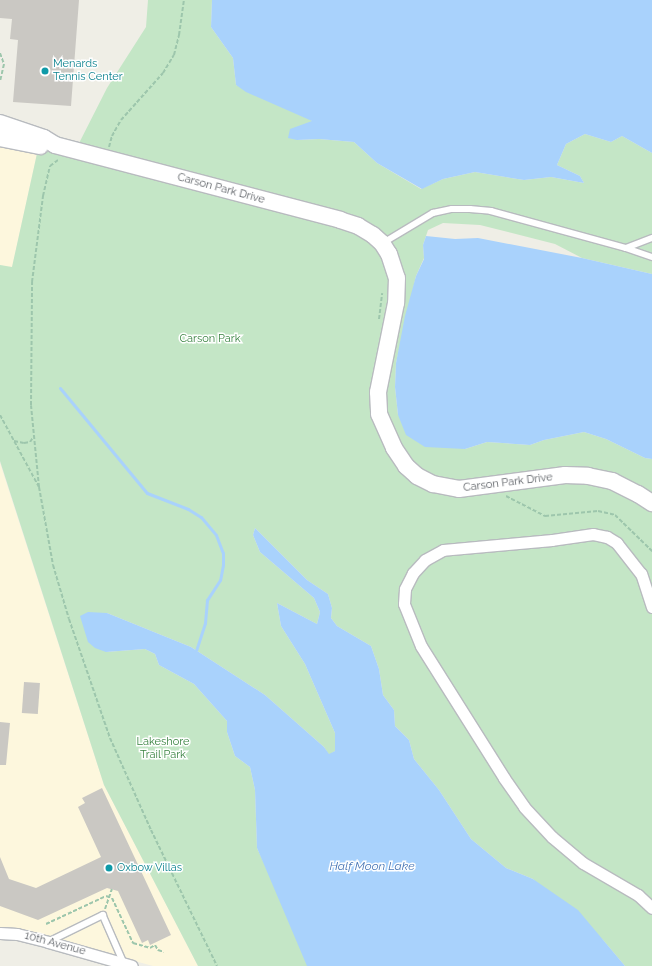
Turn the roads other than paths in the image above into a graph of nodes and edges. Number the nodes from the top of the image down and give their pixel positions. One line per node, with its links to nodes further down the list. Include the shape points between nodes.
1 (0, 123): 3 (street, Carson Park Drive)
2 (0, 138): 3 (street, Carson Park Drive, via 42,147)
3 (55, 144): 5 (street, Carson Park Drive, via 340,220 358,226)
4 (652, 238): 6 (lane)
5 (382, 243): 6 (lane, via 433,213 470,209 491,211); 8 (street, Carson Park Drive, via 395,266 397,278 396,303 378,392 379,414 394,448 406,466 417,476 433,484 459,490 565,475 588,476 612,481)
6 (626, 248): 7 (lane)
7 (652, 257)
8 (652, 503)
9 (652, 606): 10 (street, via 641,574 621,548 607,537 593,534 442,550 426,560 414,573 405,589 404,604 421,646 524,807 552,837 583,863 638,895)
10 (652, 908)
11 (0, 933): 12 (street, 10th Avenue)
12 (48, 942): 13 (street, 10th Avenue); 13 (lane, via 103,915)
13 (128, 965)

